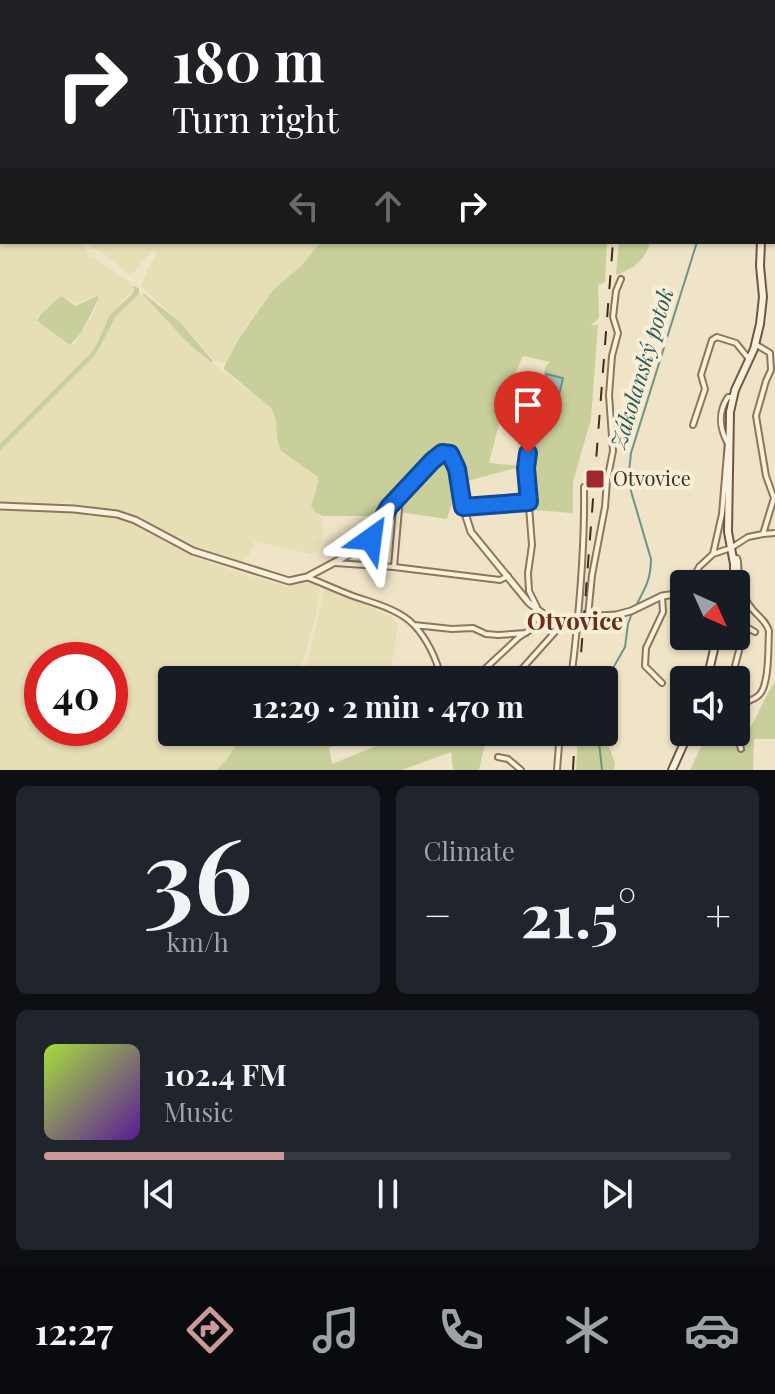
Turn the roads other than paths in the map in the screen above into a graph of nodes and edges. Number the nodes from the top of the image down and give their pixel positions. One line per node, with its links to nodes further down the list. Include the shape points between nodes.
1 (761, 244): 3 (main road, via 763,305)
2 (621, 279): 28 (street, via 614,304 618,333 609,395 613,451)
3 (755, 344): 4 (street); 5 (main road)
4 (773, 353): 15 (street, via 756,416 774,498)
5 (749, 359): 6 (street, via 736,343 712,340); 7 (main road, via 732,397)
6 (693, 425)
7 (728, 441): 16 (main road); 17 (street)
8 (528, 453): 11 (street)
9 (584, 487): 30 (street)
10 (400, 495): 13 (street, via 446,453 456,465); 19 (street, via 365,546); 20 (street)
11 (529, 502): 13 (street); 27 (street, via 529,591)
12 (0, 506): 24 (street, via 117,514 220,560 286,581)
13 (463, 507): 23 (street, via 471,532)
14 (775, 533): 15 (street)
15 (763, 534): 16 (street)
16 (731, 548): 17 (street); 18 (main road)
17 (713, 554): 21 (street)
18 (733, 558): 22 (main road); 41 (street, via 738,561 741,590 769,631 763,689)
19 (333, 563): 20 (street); 24 (street)
20 (394, 567): 23 (street, via 500,580)
21 (697, 570)
22 (733, 570)
23 (508, 576): 27 (street)
24 (307, 577): 32 (street)
25 (670, 595): 26 (street)
26 (662, 596): 28 (street, via 616,615); 40 (street, via 663,612 645,652 645,666)
27 (538, 609): 29 (street)
28 (588, 616): 30 (street)
29 (549, 618): 31 (street); 35 (street)
30 (578, 618): 31 (street); 39 (street)
31 (564, 622): 38 (street)
32 (414, 625): 35 (street); 36 (street)
33 (750, 630): 34 (street)
34 (755, 632)
35 (526, 633): 37 (street)
36 (438, 666)
37 (489, 666)
38 (525, 666)
39 (573, 666)
40 (662, 683)
41 (750, 699)
42 (559, 746): 48 (street)
43 (683, 746): 49 (main road)
44 (740, 746): 45 (street)
45 (741, 749)
46 (498, 757): 47 (street)
47 (521, 770)
48 (557, 770)
49 (672, 770)

